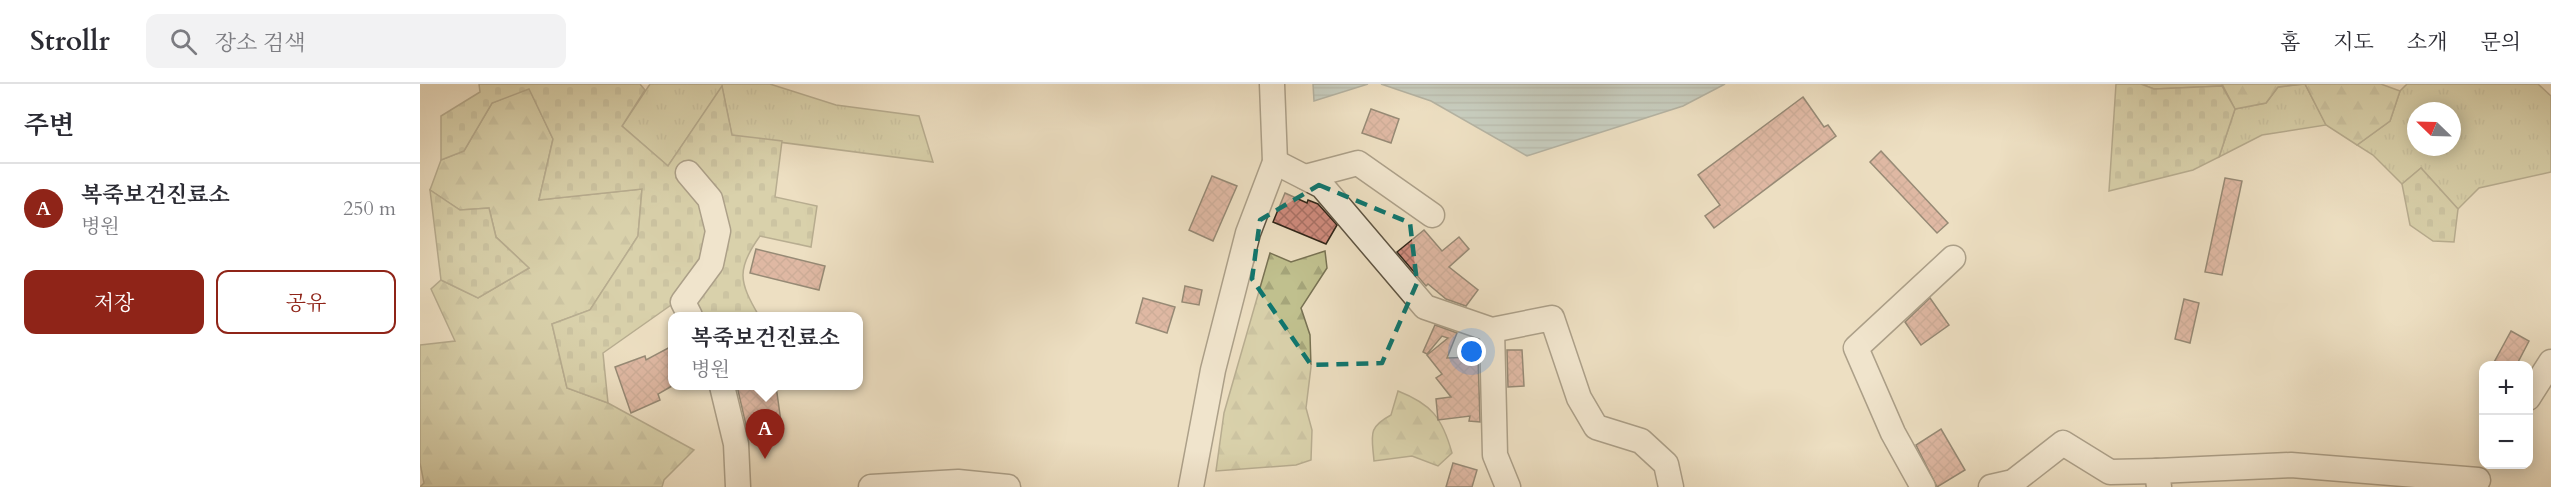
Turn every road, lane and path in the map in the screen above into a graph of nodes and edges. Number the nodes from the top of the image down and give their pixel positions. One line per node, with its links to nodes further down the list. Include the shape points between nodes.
1 (1272, 84): 2 (street)
2 (1275, 162): 4 (street); 17 (street, via 1248,233 1213,369)
3 (688, 173): 7 (street, via 710,199 718,231 711,264 683,302)
4 (1305, 177): 5 (street, via 1358,163); 8 (street, via 1322,186 1425,307)
5 (1432, 216)
6 (1953, 258): 20 (street, via 1856,348 1893,433)
7 (688, 312)
8 (1492, 330): 18 (street, via 1495,455); 19 (street, via 1552,318 1579,399 1596,427 1641,441 1666,464)
9 (2551, 362): 11 (street)
10 (723, 390): 14 (street, via 736,444)
11 (2533, 391)
12 (2479, 477): 13 (street, via 2291,465)
13 (2158, 479): 21 (street, via 2110,472 2063,443 2013,482)
14 (738, 487)
15 (872, 487): 16 (street, via 958,482)
16 (1008, 487)
17 (1191, 487)
18 (1508, 487)
19 (1671, 487)
20 (1923, 487)
21 (1991, 487)

